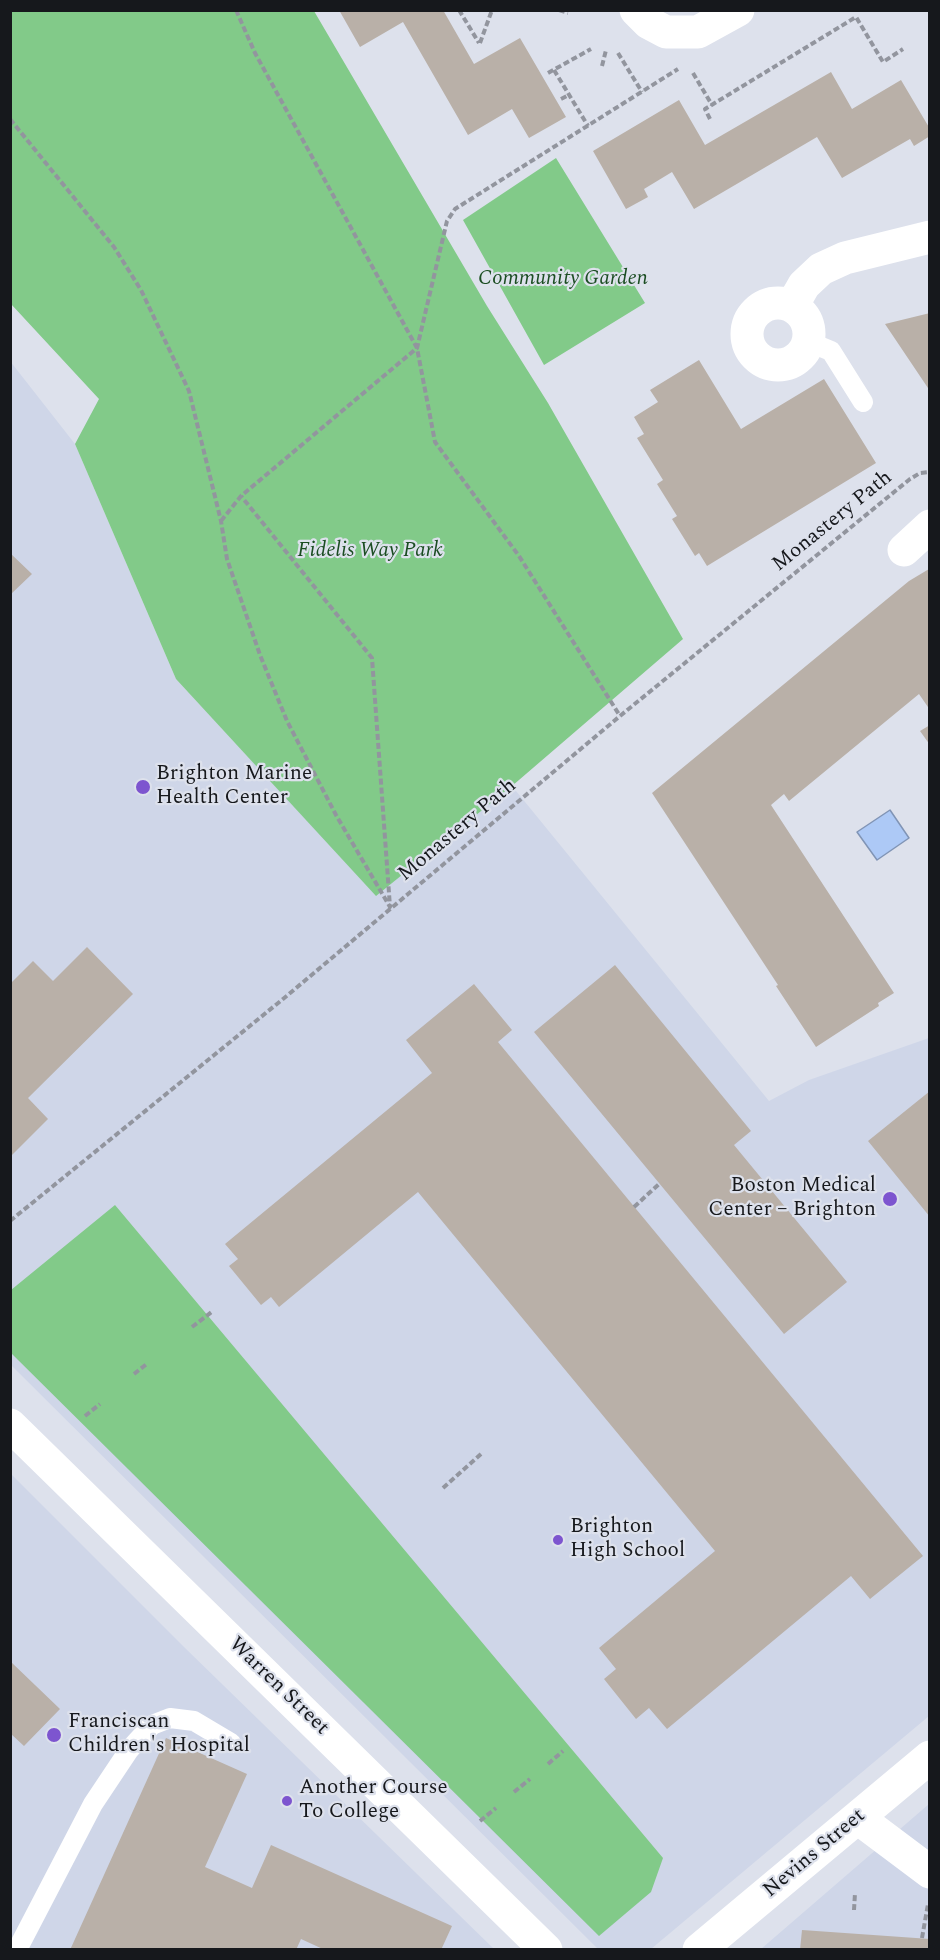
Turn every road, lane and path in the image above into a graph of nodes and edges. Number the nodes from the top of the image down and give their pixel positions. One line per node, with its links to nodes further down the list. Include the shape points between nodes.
1 (236, 10): 27 (path, via 255,53)
2 (459, 10): 3 (path, via 479,43)
3 (492, 10)
4 (559, 10): 7 (path)
5 (636, 10): 6 (street, via 666,32 698,32)
6 (738, 10)
7 (568, 13)
8 (591, 49): 14 (path)
9 (903, 49): 20 (path, via 883,62 856,17)
10 (606, 50): 12 (path)
11 (618, 53): 17 (path)
12 (602, 66)
13 (678, 69): 17 (path)
14 (554, 70): 15 (path); 18 (path)
15 (548, 73)
16 (693, 73): 20 (path)
17 (642, 92): 23 (path)
18 (569, 95): 19 (path); 23 (path)
19 (561, 99)
20 (712, 105): 22 (path, via 705,109)
21 (10, 119): 31 (path, via 114,247 141,290 189,391)
22 (710, 120)
23 (588, 126): 27 (path, via 454,208 447,221)
24 (930, 237): 25 (street, via 845,258 821,270 804,285)
25 (792, 306): 26 (street, via 808,326); 26 (street, via 775,303 757,312 748,329 751,349 766,363 787,364 797,359)
26 (809, 342): 28 (lane, via 831,351)
27 (417, 348): 30 (path); 34 (path, via 435,442 519,556)
28 (863, 402)
29 (930, 472): 34 (path, Monastery Path, via 910,479)
30 (241, 496): 31 (path); 35 (path, via 372,658)
31 (221, 521): 35 (path, via 226,559 287,721)
32 (930, 526): 33 (street)
33 (904, 550)
34 (620, 716): 35 (path, Monastery Path)
35 (390, 907): 38 (path, Monastery Path)
36 (659, 1184): 37 (path)
37 (634, 1207)
38 (10, 1221)
39 (213, 1311): 40 (path)
40 (192, 1327)
41 (148, 1363): 42 (path)
42 (134, 1374)
43 (100, 1404): 44 (path)
44 (85, 1416)
45 (10, 1425): 63 (street, Warren Street)
46 (481, 1454): 47 (path)
47 (443, 1488)
48 (231, 1743): 62 (lane, via 194,1721 171,1718 152,1725 129,1750 93,1804)
49 (563, 1751): 51 (path)
50 (930, 1757): 55 (street, Nevins Street)
51 (548, 1764)
52 (530, 1779): 53 (path)
53 (514, 1792)
54 (496, 1808): 56 (path)
55 (858, 1818): 57 (street); 64 (street, Nevins Street)
56 (480, 1821)
57 (930, 1872)
58 (855, 1893): 60 (path)
59 (930, 1900): 61 (path)
60 (854, 1911)
61 (922, 1938)
62 (17, 1950)
63 (546, 1950)
64 (699, 1950)

